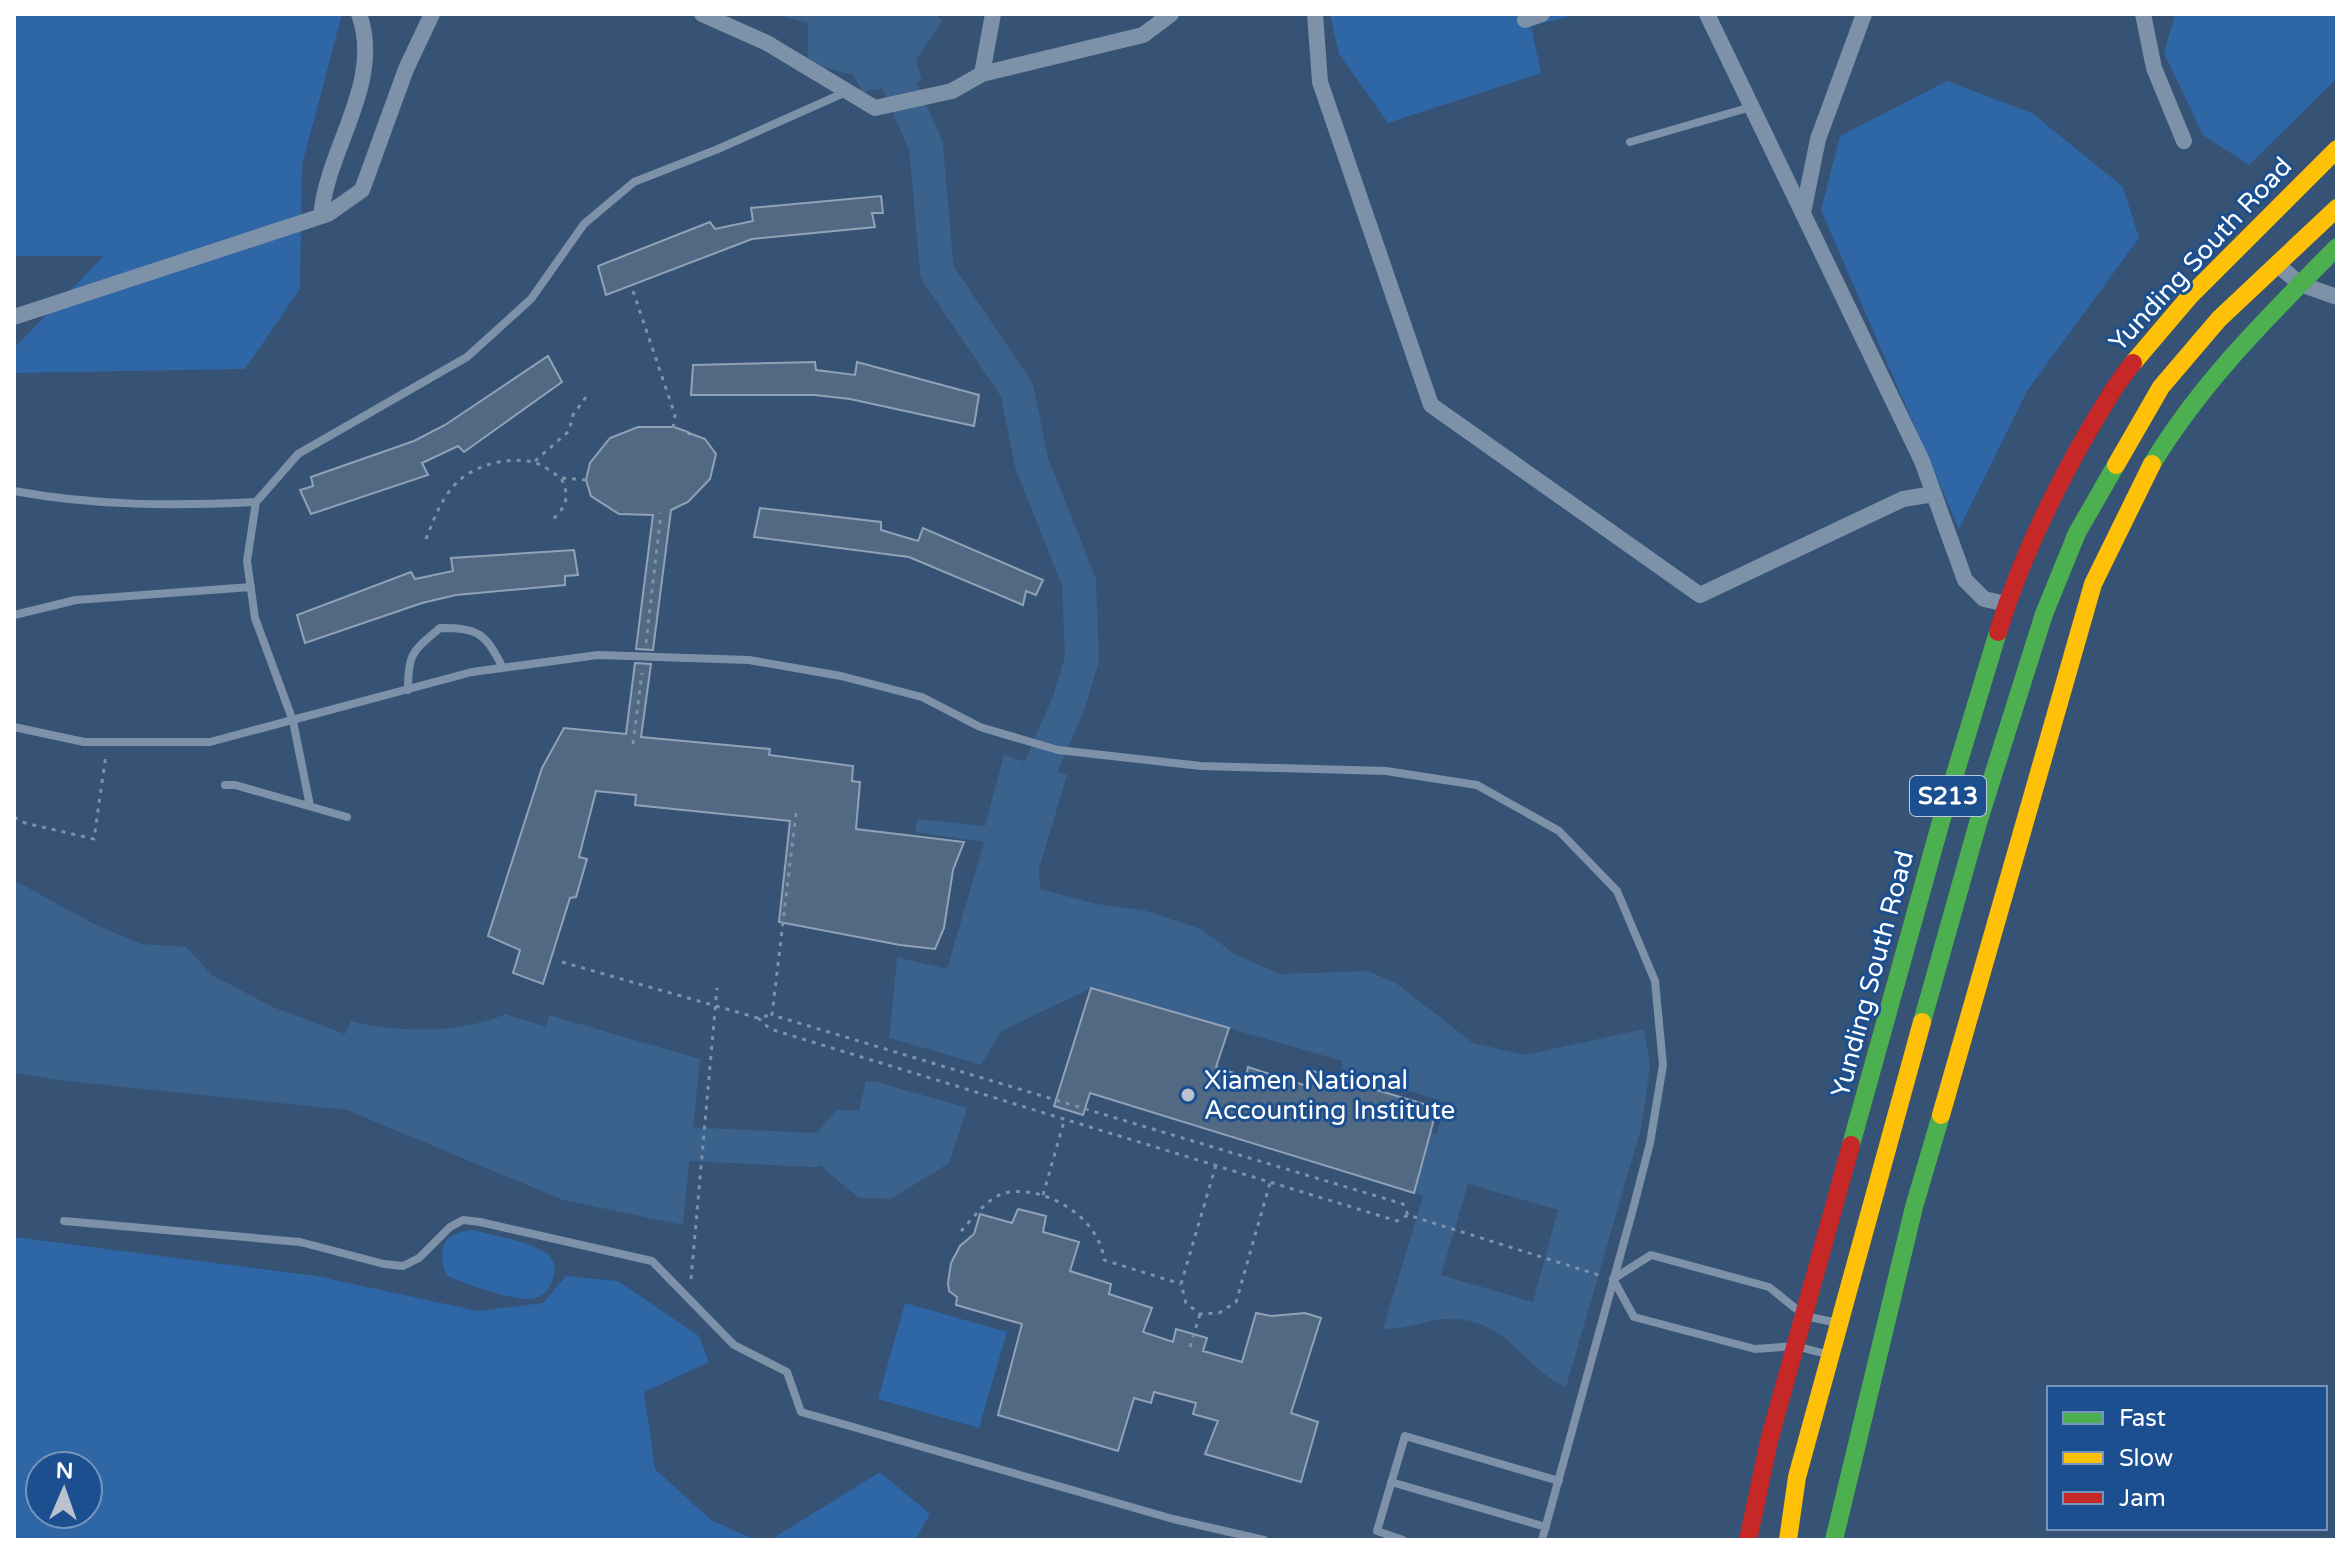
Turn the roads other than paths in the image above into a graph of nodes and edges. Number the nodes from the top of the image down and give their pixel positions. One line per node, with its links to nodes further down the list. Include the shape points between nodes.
1 (359, 14): 20 (street, via 367,35 366,66 325,186 322,208)
2 (432, 14): 20 (street, via 362,190)
3 (702, 14): 13 (street, via 767,43)
4 (993, 14): 12 (street)
5 (1171, 14): 12 (street, via 1143,35)
6 (1315, 14): 27 (street, via 1320,82 1431,405 1700,595 1903,499)
7 (1542, 14): 11 (street)
8 (1707, 14): 14 (street)
9 (1864, 14): 19 (street, via 1818,139)
10 (2143, 14): 15 (street, via 2154,68)
11 (1525, 20)
12 (982, 74): 13 (street, via 952,91 875,108)
13 (848, 91): 28 (lane, via 634,182 584,224 531,299 467,357 298,454)
14 (1752, 107): 16 (lane); 19 (street)
15 (2184, 141)
16 (1630, 142)
17 (2337, 149): 30 (main road, Yunding South Road / S213, via 2190,296 2119,379 2056,486)
18 (2337, 208): 22 (main road, S213)
19 (1803, 213): 27 (street)
20 (328, 214): 25 (street)
21 (2337, 247): 23 (main road)
22 (2277, 264): 23 (street); 40 (main road, S213, via 2219,319 2161,387 2077,533 2044,614)
23 (2300, 284): 24 (street); 55 (main road, via 2237,348 2175,428 2132,498 2093,584 1914,1207)
24 (2337, 297)
25 (14, 317)
26 (14, 491): 28 (lane, via 69,501 188,506)
27 (1934, 494): 30 (street, via 1965,580 1984,599)
28 (256, 502): 29 (lane, via 247,561)
29 (251, 587): 31 (lane, via 76,600); 34 (lane, via 255,618)
30 (2007, 604): 38 (main road, Yunding South Road / S213)
31 (14, 615)
32 (503, 668): 33 (lane); 33 (lane, via 489,641 466,628 440,628 414,650); 42 (lane, via 598,655 749,660 922,697 980,727 1058,750 1201,766 1386,771 1477,785 1559,831 1617,891 1655,981 1663,1065 1650,1143)
33 (408, 690): 34 (lane)
34 (293, 721): 35 (lane, via 210,742 84,742); 37 (lane)
35 (14, 727)
36 (225, 785): 37 (lane)
37 (310, 806): 39 (lane)
38 (1943, 814): 40 (main road); 43 (main road, Yunding South Road / S213)
39 (347, 817)
40 (1978, 823): 44 (main road, S213)
41 (64, 1221): 50 (lane, via 300,1242 403,1266 463,1220 652,1261 734,1345 787,1372 801,1412 1173,1519)
42 (1613, 1279): 43 (lane, via 1651,1255 1769,1287); 45 (lane, via 1634,1317 1755,1349); 47 (lane)
43 (1805, 1316): 44 (lane); 45 (main road, Yunding South Road / S213)
44 (1837, 1324): 46 (main road, S213)
45 (1796, 1346): 46 (lane); 53 (main road, Yunding South Road / S213)
46 (1829, 1355): 54 (main road, S213, via 1797,1477)
47 (1559, 1481): 48 (lane, via 1405,1436); 49 (lane)
48 (1391, 1482): 49 (lane); 51 (lane, via 1377,1531)
49 (1546, 1527): 52 (lane)
50 (1264, 1540)
51 (1403, 1540)
52 (1542, 1540)
53 (1748, 1540)
54 (1788, 1540)
55 (1834, 1540)

